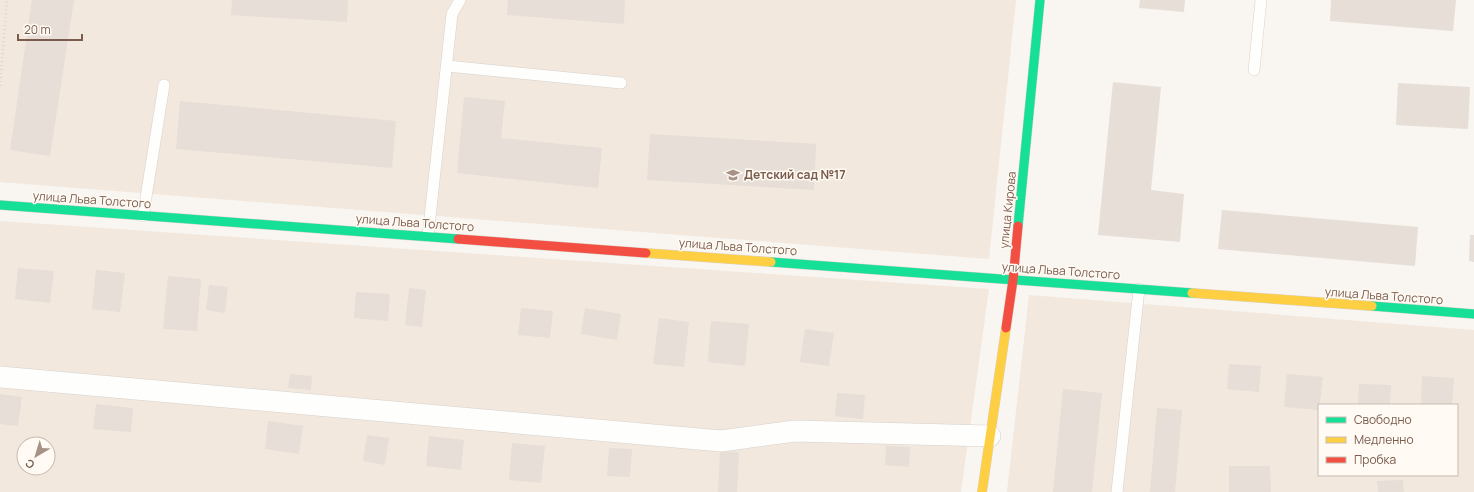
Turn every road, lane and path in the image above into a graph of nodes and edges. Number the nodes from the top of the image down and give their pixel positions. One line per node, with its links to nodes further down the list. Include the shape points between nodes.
1 (7, 0): 9 (path)
2 (460, 0): 5 (lane, via 452,14)
3 (1040, 0): 13 (street, улица Кирова)
4 (1261, 0): 6 (lane)
5 (447, 66): 7 (lane); 12 (lane)
6 (1254, 70)
7 (621, 83)
8 (164, 85): 11 (lane)
9 (0, 86)
10 (0, 205): 11 (street, улица Льва Толстого)
11 (143, 216): 12 (street, улица Льва Толстого)
12 (428, 236): 13 (street, улица Льва Толстого)
13 (1013, 280): 14 (street, улица Льва Толстого); 17 (street, улица Кирова)
14 (1139, 289): 15 (street, улица Льва Толстого); 19 (lane)
15 (1474, 314)
16 (0, 377): 17 (street, via 721,441 795,432)
17 (990, 436): 18 (street, улица Кирова)
18 (982, 492)
19 (1117, 492)

